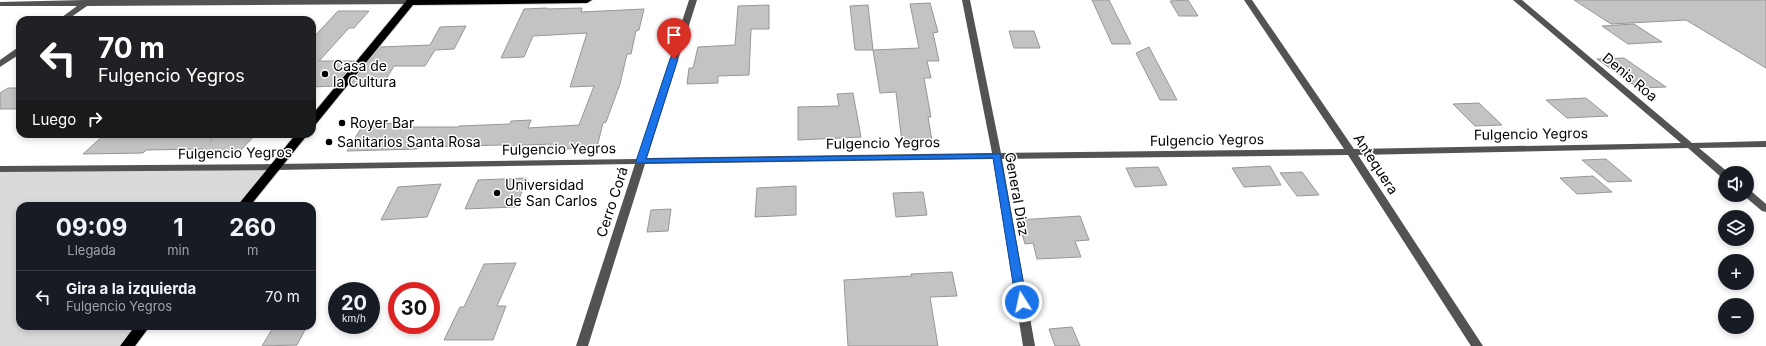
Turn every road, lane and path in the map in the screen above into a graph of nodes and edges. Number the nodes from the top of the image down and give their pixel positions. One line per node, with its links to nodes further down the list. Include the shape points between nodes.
1 (587, 0): 7 (highway)
2 (693, 0): 18 (street, Cerro Corá)
3 (966, 0): 17 (street, General Diaz)
4 (1248, 0): 16 (street, Antequera)
5 (1517, 0): 14 (street, Denis Roa)
6 (89, 1): 7 (street); 8 (street); 9 (street)
7 (410, 2): 12 (highway)
8 (0, 4)
9 (68, 16)
10 (16, 53): 11 (street)
11 (0, 64)
12 (316, 117)
13 (299, 138): 19 (highway)
14 (1688, 144): 15 (street, Fulgencio Yegros); 16 (street, Fulgencio Yegros); 21 (street, Denis Roa)
15 (1766, 144)
16 (1350, 152): 17 (street, Fulgencio Yegros); 29 (street, Antequera)
17 (997, 156): 18 (street, Fulgencio Yegros); 28 (street, General Diaz)
18 (640, 161): 19 (street, Fulgencio Yegros); 27 (street, Cerro Corá)
19 (275, 167): 20 (street, Fulgencio Yegros); 23 (highway)
20 (0, 169)
21 (1718, 169)
22 (1754, 199): 24 (street)
23 (246, 202)
24 (1766, 209)
25 (140, 330): 26 (highway)
26 (127, 346)
27 (582, 346)
28 (1029, 346)
29 (1477, 346)

